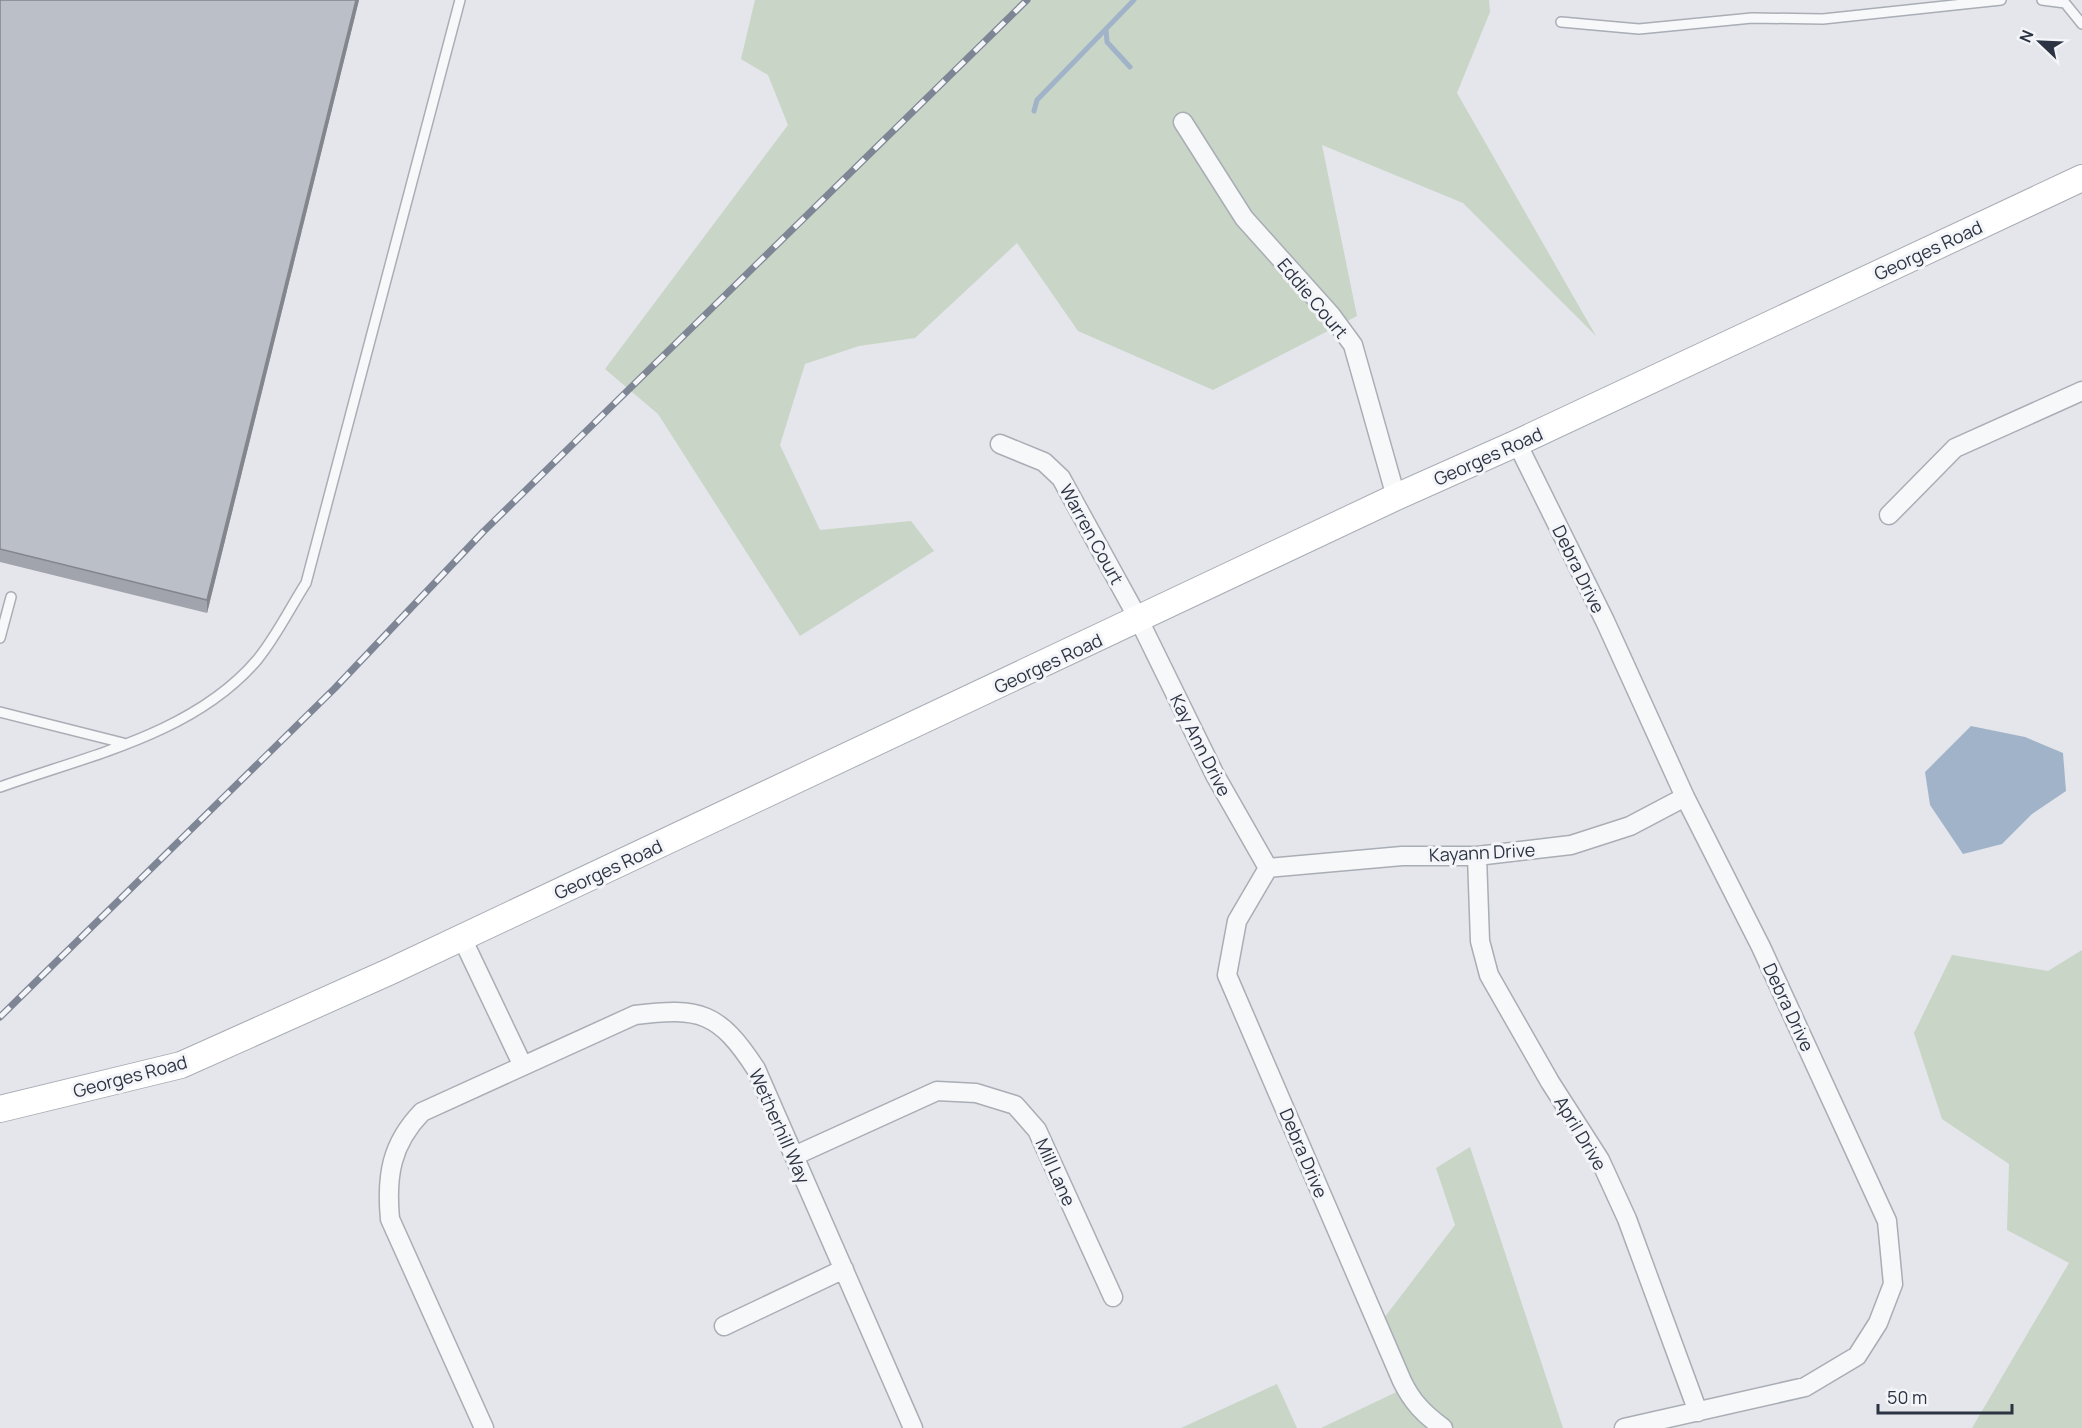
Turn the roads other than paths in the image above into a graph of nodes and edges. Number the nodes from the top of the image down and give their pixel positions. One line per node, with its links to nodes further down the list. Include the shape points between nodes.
1 (460, 0): 17 (lane, via 306,583 257,660 226,690 163,730)
2 (2001, 0): 4 (lane, via 1823,20 1752,18 1639,29)
3 (2042, 0): 5 (lane, via 2066,3)
4 (1561, 22)
5 (2082, 24)
6 (1183, 122): 11 (street, Eddie Court, via 1244,218 1353,345)
7 (2082, 178): 9 (street, Georges Road)
8 (2082, 391): 12 (street, via 1955,448)
9 (1516, 443): 11 (street, Georges Road); 19 (street, Debra Drive, via 1605,621)
10 (1000, 444): 14 (street, Warren Court, via 1044,462 1061,478)
11 (1396, 497): 14 (street, Georges Road)
12 (1888, 515)
13 (11, 597): 15 (lane)
14 (1139, 621): 21 (street, Kay Ann Drive, via 1215,775); 22 (street, Georges Road)
15 (0, 638)
16 (0, 712): 17 (lane)
17 (124, 743): 18 (lane)
18 (0, 787)
19 (1685, 797): 20 (street, Kayann Drive, via 1630,826 1571,845); 29 (street, Debra Drive, via 1761,947 1887,1221 1893,1284 1878,1323 1857,1356 1805,1387)
20 (1477, 856): 21 (street, Kayann Drive, via 1402,856); 29 (street, April Drive, via 1480,941 1489,975 1600,1160 1627,1219)
21 (1268, 868): 32 (street, Debra Drive, via 1237,921 1227,975 1410,1399)
22 (462, 938): 23 (street); 24 (street, Georges Road, via 181,1065)
23 (523, 1066): 25 (street, Wetherhill Way, via 634,1015 669,1011 696,1014 717,1023 736,1038 756,1069); 30 (street, Wetherhill Way, via 422,1112 406,1129 393,1159 387,1189 390,1219)
24 (0, 1109)
25 (794, 1156): 26 (street, Wetherhill Way); 27 (street, Mill Lane, via 937,1091 976,1093 1015,1106 1037,1130)
26 (844, 1269): 28 (street); 31 (street, Wetherhill Way)
27 (1113, 1297)
28 (724, 1326)
29 (1698, 1412): 33 (street, Debra Drive)
30 (484, 1428)
31 (913, 1428)
32 (1443, 1428)
33 (1624, 1428)

